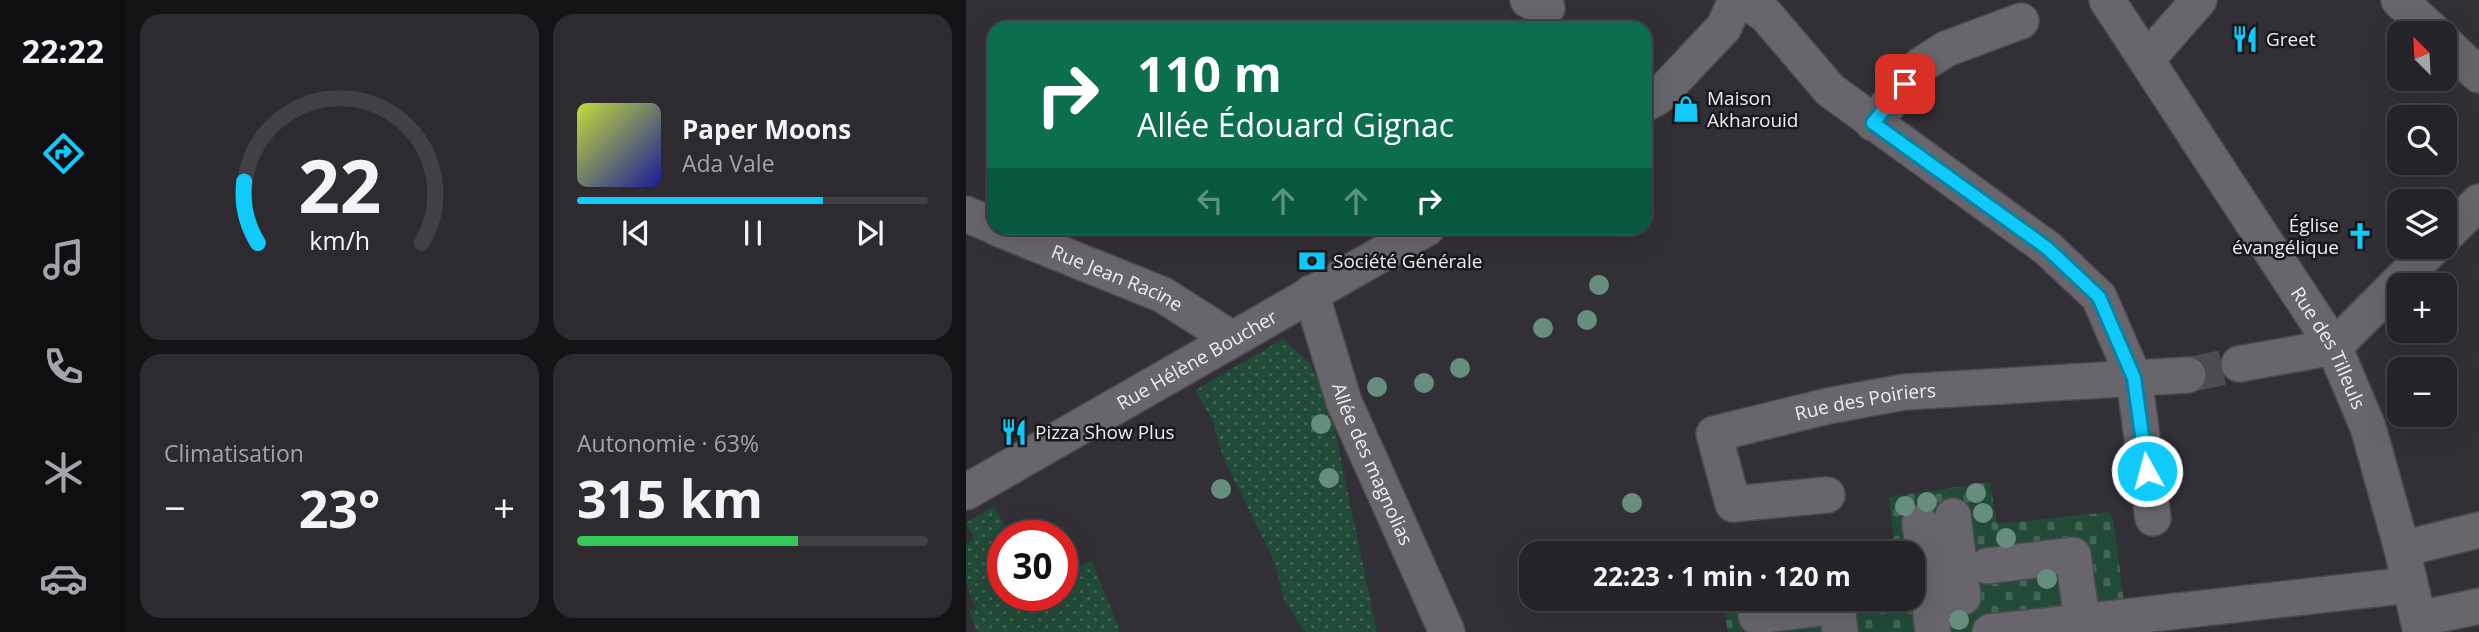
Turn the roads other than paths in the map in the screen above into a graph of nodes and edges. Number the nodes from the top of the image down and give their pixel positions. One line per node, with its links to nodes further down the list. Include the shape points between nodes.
1 (1737, 0): 11 (street, via 1724,27)
2 (1744, 0): 12 (street, via 1766,15 1830,90)
3 (2107, 0): 9 (street, Rue des Tilleuls)
4 (2199, 0): 9 (street)
5 (2399, 0): 6 (street)
6 (2422, 21)
7 (2021, 22): 12 (street, via 1946,49 1922,65)
8 (2457, 54): 10 (street)
9 (2147, 59): 23 (street, Rue des Tilleuls)
10 (2479, 75)
11 (1652, 100)
12 (1873, 123): 26 (street, via 2047,248 2099,297)
13 (2479, 202): 16 (street)
14 (966, 214): 15 (street, Rue Jean Racine)
15 (987, 223)
16 (2457, 224)
17 (1030, 235): 19 (street, Rue Jean Racine)
18 (1415, 235): 21 (street, Rue Hélène Boucher)
19 (1048, 239): 22 (street, Rue Jean Racine, via 1163,295)
20 (2422, 259): 23 (street)
21 (1311, 293): 22 (street, Rue Hélène Boucher); 40 (street, Allée des magnolias, via 1344,402)
22 (1232, 339): 27 (street, Rue Hélène Boucher)
23 (2334, 347): 24 (street); 32 (street, Rue des Tilleuls, via 2368,427)
24 (2239, 365)
25 (2188, 375): 26 (street, Rue des Poiriers)
26 (2134, 378): 28 (street, Rue des Poiriers, via 1905,392 1714,434 1733,505); 29 (street)
27 (966, 492)
28 (1827, 495)
29 (2152, 517)
30 (1937, 519): 37 (street)
31 (2479, 530): 32 (street)
32 (2402, 549): 34 (street, Rue des Tilleuls)
33 (1987, 566): 38 (street, via 2073,555)
34 (2410, 585): 38 (street); 39 (street, Rue des Tilleuls)
35 (2479, 606): 39 (street)
36 (1756, 616): 41 (street, via 1837,606)
37 (1931, 616)
38 (2069, 626): 42 (street)
39 (2419, 626)
40 (1447, 632)
41 (1840, 632)
42 (1990, 632)

